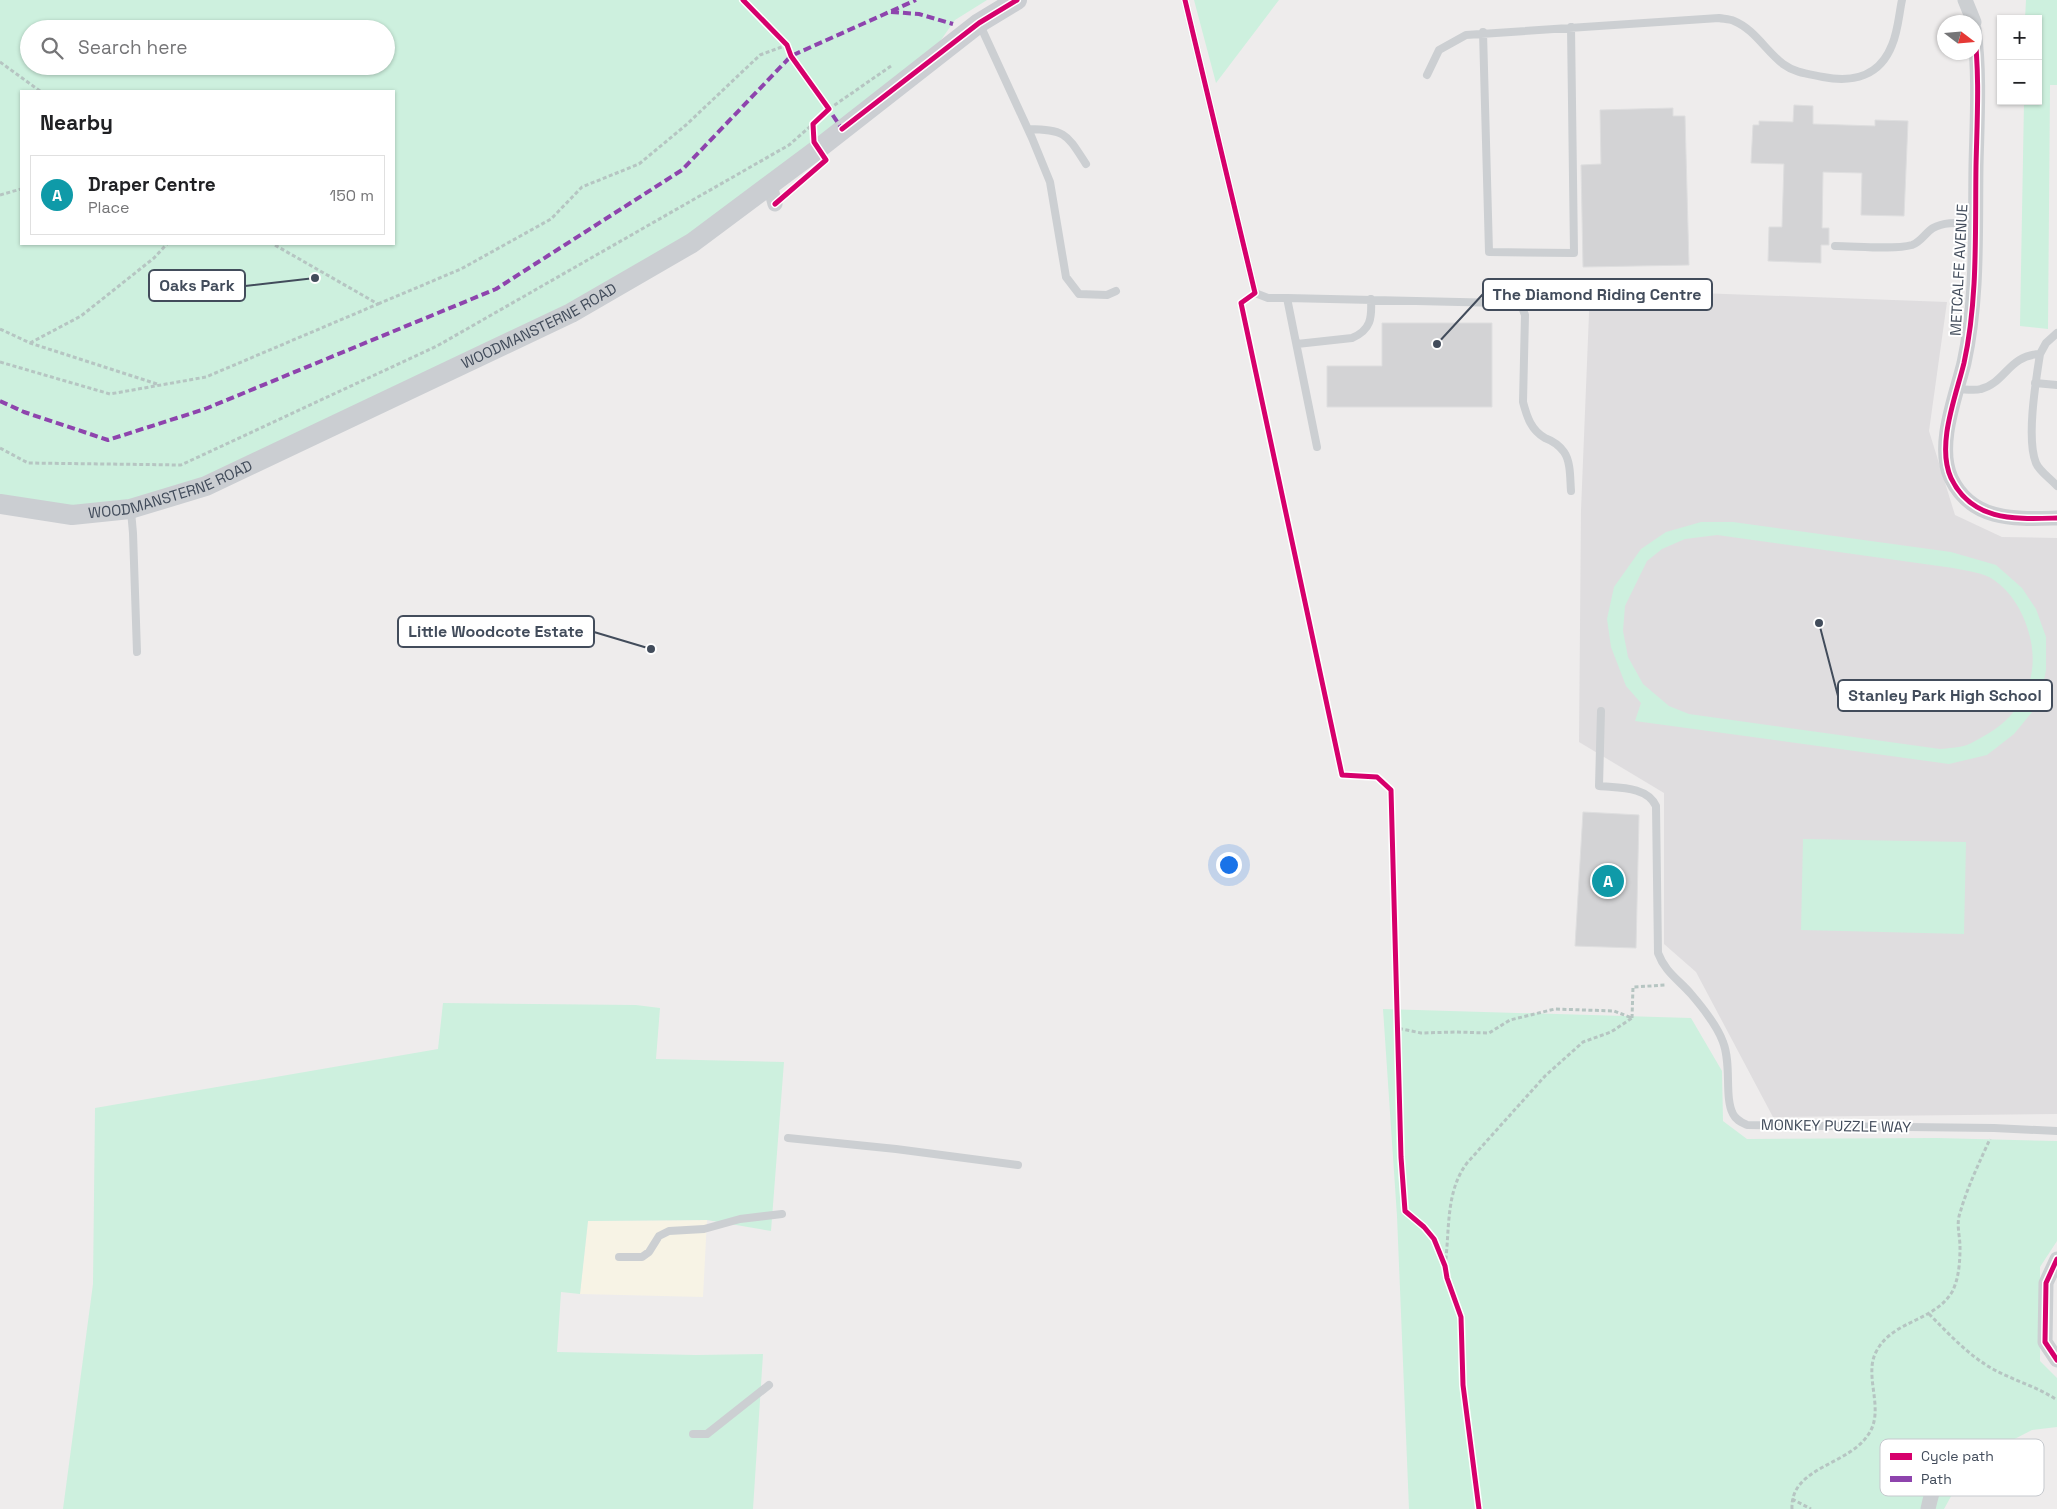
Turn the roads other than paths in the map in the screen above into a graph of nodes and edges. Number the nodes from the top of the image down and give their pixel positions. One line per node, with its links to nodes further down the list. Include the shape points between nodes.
1 (1017, 0): 6 (main road, WOODMANSTERNE ROAD)
2 (1185, 0): 16 (lane, via 1255,293 1268,298)
3 (1902, 0): 7 (lane, via 1893,44 1885,59 1873,70 1846,80 1792,70 1754,35 1734,21 1719,18)
4 (1965, 0): 5 (street)
5 (1971, 15)
6 (979, 23): 11 (lane); 28 (main road, WOODMANSTERNE ROAD, via 818,149 773,195 571,313 206,486)
7 (1571, 27): 8 (lane); 8 (lane, via 1574,253 1489,252)
8 (1483, 32): 10 (lane, via 1466,35 1439,50)
9 (1977, 60): 13 (street, METCALFE AVENUE)
10 (1427, 75)
11 (1028, 129): 12 (lane, via 1053,130 1070,139); 15 (lane, via 1050,182 1066,277 1079,294 1107,295)
12 (1086, 164)
13 (1975, 224): 14 (lane, via 1941,225 1914,244); 23 (street, METCALFE AVENUE, via 1970,328)
14 (1835, 246)
15 (1116, 292)
16 (1287, 298): 17 (lane); 19 (lane)
17 (1371, 299): 19 (lane, via 1370,322 1359,335); 26 (lane, via 1502,303 1522,307 1526,314 1523,402 1526,414 1530,425 1566,454)
18 (2057, 333): 20 (lane)
19 (1297, 344): 24 (lane)
20 (2040, 354): 21 (lane); 23 (lane, via 2022,357 1980,390)
21 (2036, 383): 22 (lane); 25 (lane, via 2032,448 2036,465)
22 (2057, 384)
23 (1957, 389): 29 (street, METCALFE AVENUE, via 1946,450 1955,486 1975,506 1996,515 2019,519)
24 (1317, 447)
25 (2057, 486)
26 (1571, 490)
27 (0, 504): 28 (main road, WOODMANSTERNE ROAD, via 72,515)
28 (130, 509): 30 (lane)
29 (2057, 518)
30 (137, 652)
31 (1601, 711): 32 (lane, MONKEY PUZZLE WAY, via 1599,786 1642,792 1649,795 1656,806 1658,953 1670,975 1714,1024 1724,1043 1729,1066 1730,1105 1739,1121 1747,1125)
32 (2057, 1131)
33 (788, 1138): 34 (lane)
34 (1018, 1165)
35 (782, 1214): 36 (lane, via 740,1219 704,1229 669,1231 659,1236 642,1257)
36 (619, 1257)
37 (2057, 1259): 38 (street, via 2046,1283 2045,1342)
38 (2057, 1360)
39 (769, 1385): 40 (lane, via 707,1434)
40 (693, 1434)
41 (1931, 1496): 42 (street)
42 (1928, 1509)

